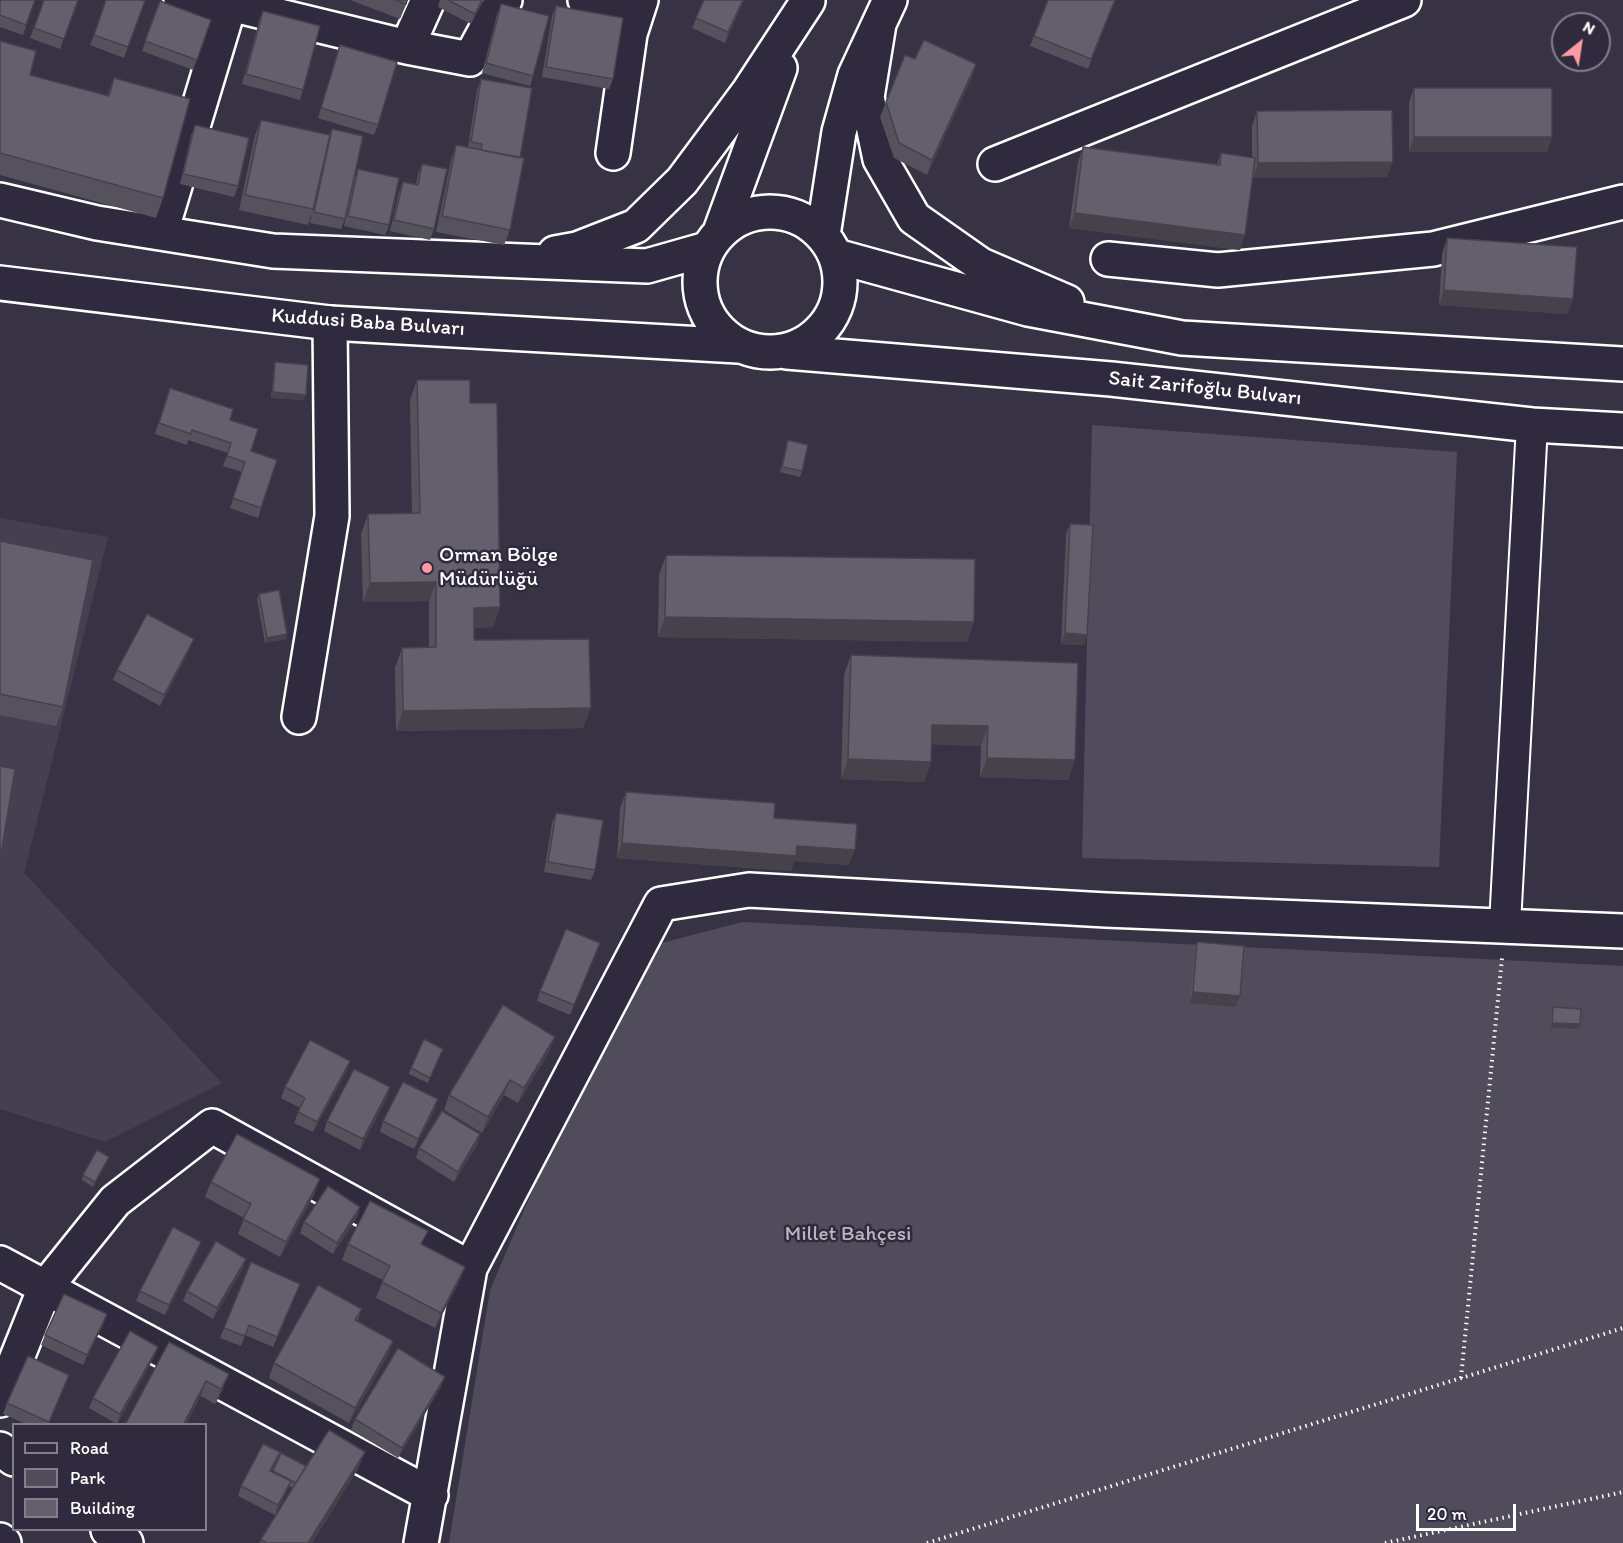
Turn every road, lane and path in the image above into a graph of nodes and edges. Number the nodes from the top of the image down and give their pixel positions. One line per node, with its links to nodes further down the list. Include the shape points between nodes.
1 (181, 0): 7 (street)
2 (428, 0): 10 (street)
3 (505, 0): 10 (street, via 470,59)
4 (585, 0): 8 (street)
5 (1404, 0): 12 (street)
6 (808, 1): 16 (street); 19 (street, via 749,91 682,181 636,226 578,249)
7 (230, 2): 10 (street); 15 (street)
8 (640, 5): 11 (street, via 630,34)
9 (884, 12): 17 (street, via 855,75 838,132); 22 (street, via 867,97 880,159 914,218 981,265)
10 (407, 47)
11 (613, 153)
12 (995, 164)
13 (0, 200): 15 (street, via 97,224)
14 (1623, 202): 18 (street, via 1433,249 1218,270)
15 (161, 232): 19 (street, via 273,250)
16 (713, 240): 17 (street, via 738,219 759,212 781,212 804,220); 19 (street, via 647,266); 23 (street, via 700,270 699,292 706,314 718,332)
17 (830, 246): 22 (street, via 1028,309); 24 (street, via 841,280 838,304 827,325 809,342)
18 (1108, 259)
19 (517, 261)
20 (0, 283): 21 (street, Kuddusi Baba Bulvarı)
21 (330, 322): 23 (street, Kuddusi Baba Bulvarı); 28 (street, via 332,516)
22 (1123, 327): 25 (street, via 1182,338)
23 (738, 346): 24 (street, via 762,353)
24 (787, 352): 26 (street, Sait Zarifoğlu Bulvarı, via 1111,379)
25 (1623, 364)
26 (1532, 425): 27 (street, Sait Zarifoğlu Bulvarı); 29 (street)
27 (1623, 430)
28 (299, 717)
29 (1505, 924): 30 (street); 32 (street, via 1106,910 749,890 661,904); 35 (path)
30 (1623, 931)
31 (0, 1263): 33 (street)
32 (470, 1268): 33 (street, via 212,1126 115,1201); 38 (street)
33 (45, 1288): 36 (street); 38 (street)
34 (1623, 1328): 35 (path)
35 (1461, 1378): 44 (path)
36 (0, 1400)
37 (1623, 1492): 45 (path)
38 (431, 1495): 43 (street)
39 (109, 1531): 42 (street)
40 (0, 1540): 41 (street)
41 (4, 1543)
42 (126, 1543)
43 (421, 1543)
44 (927, 1543)
45 (1385, 1543)

